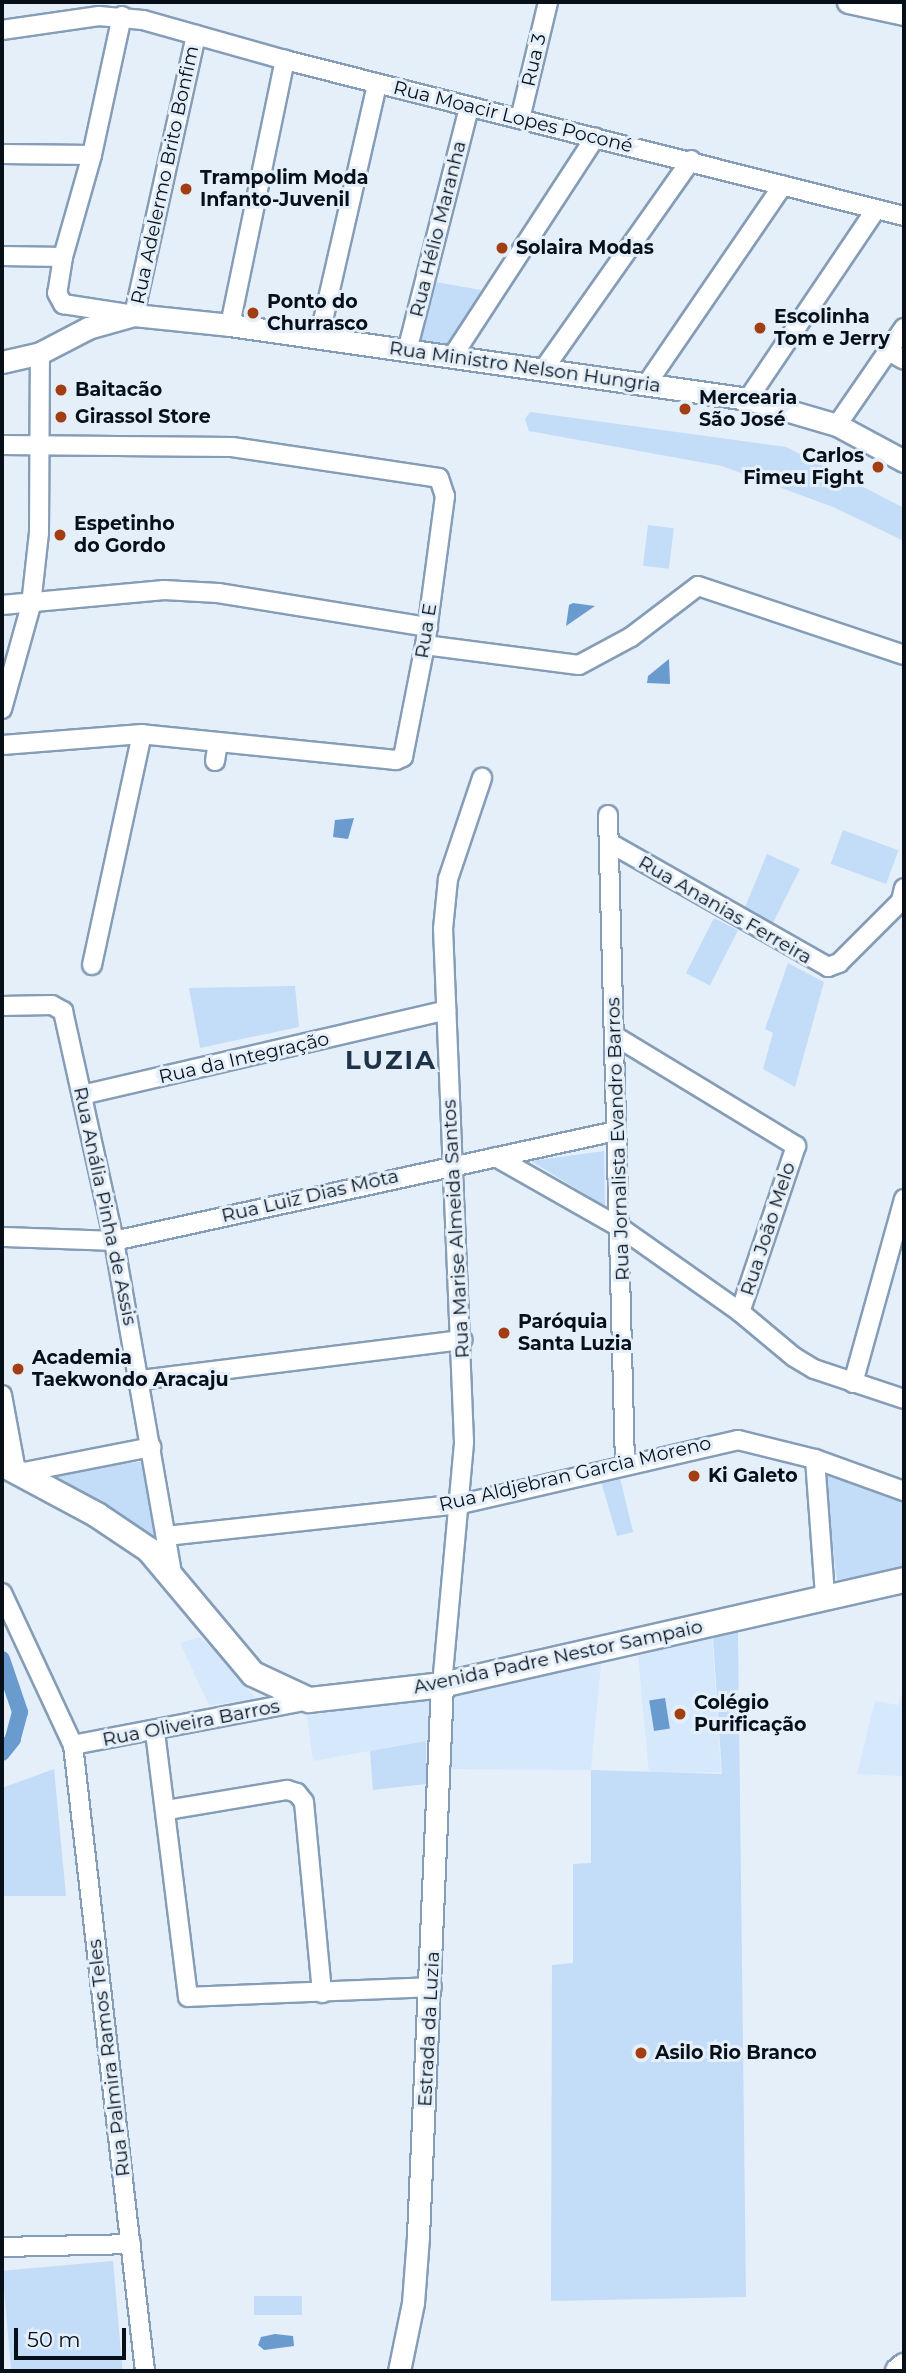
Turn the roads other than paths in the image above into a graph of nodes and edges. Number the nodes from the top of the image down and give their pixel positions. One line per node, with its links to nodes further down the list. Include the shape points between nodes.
1 (548, 2): 11 (street, Rua 3)
2 (848, 2): 4 (street)
3 (145, 11): 5 (street, Rua Moacir Lopes Poconé); 7 (street, Rua Moacir Lopes Poconé)
4 (904, 14)
5 (122, 16): 6 (street, Rua Moacir Lopes Poconé); 14 (street)
6 (2, 30)
7 (196, 36): 8 (street, Rua Moacir Lopes Poconé); 21 (street, Rua Adelermo Brito Bonfim)
8 (285, 61): 9 (street, Rua Moacir Lopes Poconé); 22 (street)
9 (377, 83): 10 (street, Rua Moacir Lopes Poconé); 24 (street)
10 (468, 107): 11 (street, Rua Moacir Lopes Poconé); 25 (street, Rua Hélio Maranha)
11 (520, 119): 12 (street, Rua Moacir Lopes Poconé)
12 (595, 138): 15 (street, Rua Moacir Lopes Poconé); 28 (street)
13 (2, 154): 14 (street)
14 (92, 155): 20 (street)
15 (691, 160): 16 (street, Rua Moacir Lopes Poconé); 30 (street)
16 (783, 185): 17 (street, Rua Moacir Lopes Poconé); 31 (street)
17 (876, 209): 18 (street, Rua Moacir Lopes Poconé); 32 (street)
18 (904, 216)
19 (2, 256): 20 (street)
20 (63, 257): 21 (street, Rua Ministro Nelson Hungria, via 57,293 63,304)
21 (134, 315): 22 (street, Rua Ministro Nelson Hungria); 26 (street, Rua Ministro Nelson Hungria, via 81,331)
22 (230, 325): 24 (street, Rua Ministro Nelson Hungria)
23 (904, 328): 27 (street)
24 (319, 338): 25 (street, Rua Ministro Nelson Hungria)
25 (407, 351): 28 (street, Rua Ministro Nelson Hungria)
26 (40, 354): 29 (street, Rua Ministro Nelson Hungria); 35 (street)
27 (896, 355): 33 (street)
28 (452, 357): 30 (street, Rua Ministro Nelson Hungria)
29 (2, 362)
30 (543, 370): 31 (street, Rua Ministro Nelson Hungria)
31 (646, 385): 32 (street, Rua Ministro Nelson Hungria)
32 (748, 399): 33 (street, Rua Ministro Nelson Hungria)
33 (837, 425): 36 (street, Rua Ministro Nelson Hungria)
34 (2, 445): 35 (street)
35 (40, 445): 38 (street, via 39,533); 39 (street, Rua E, via 232,447 439,478 445,496)
36 (904, 461)
37 (2, 605): 38 (street)
38 (31, 605): 39 (street, via 118,591 218,593); 41 (street)
39 (426, 636): 40 (street, via 579,665 631,637 698,586); 43 (street, Rua E, via 406,750 396,761)
40 (904, 655)
41 (2, 709)
42 (142, 734): 43 (street); 44 (street); 50 (street)
43 (218, 742): 45 (street)
44 (2, 745)
45 (215, 761)
46 (482, 778): 52 (street, Rua Marise Almeida Santos, via 448,879 443,929)
47 (608, 816): 48 (street, Rua Jornalista Evandro Barros)
48 (610, 843): 49 (street, Rua Ananias Ferreira, via 828,967 839,964); 53 (street, Rua Jornalista Evandro Barros)
49 (903, 897)
50 (92, 965)
51 (2, 1006): 54 (street, Rua Anália Pinha de Assis, via 58,1006)
52 (446, 1010): 54 (street, Rua da Integração); 57 (street, Rua Marise Almeida Santos)
53 (615, 1036): 55 (street, Rua Jornalista Evandro Barros); 62 (street, Rua João Melo, via 796,1146)
54 (82, 1095): 61 (street, Rua Anália Pinha de Assis)
55 (616, 1131): 56 (street, Rua Luiz Dias Mota); 59 (street, Rua Jornalista Evandro Barros)
56 (496, 1157): 57 (street, Rua Luiz Dias Mota); 59 (street)
57 (451, 1164): 61 (street, Rua Luiz Dias Mota); 63 (street, Rua Marise Almeida Santos)
58 (904, 1199): 65 (street)
59 (621, 1228): 62 (street); 70 (street, Rua Jornalista Evandro Barros)
60 (2, 1237): 61 (street, Rua Luiz Dias Mota)
61 (114, 1241): 64 (street, Rua Anália Pinha de Assis)
62 (740, 1312): 65 (street, via 794,1357)
63 (463, 1340): 64 (street); 73 (street, Rua Marise Almeida Santos)
64 (140, 1380): 68 (street, Rua Anália Pinha de Assis)
65 (853, 1383): 67 (street)
66 (2, 1395): 71 (street)
67 (904, 1399)
68 (151, 1447): 71 (street); 74 (street, Rua Anália Pinha de Assis)
69 (815, 1459): 70 (street, Rua Aldjebran Garcia Moreno, via 738,1440); 72 (street, Rua Aldjebran Garcia Moreno); 78 (street)
70 (625, 1463): 73 (street, Rua Aldjebran Garcia Moreno)
71 (12, 1469): 75 (main road, via 97,1515 149,1550)
72 (904, 1491)
73 (461, 1504): 74 (street, Rua Aldjebran Garcia Moreno); 79 (street, Rua Marise Almeida Santos)
74 (166, 1536): 75 (street, Rua Anália Pinha de Assis)
75 (172, 1573): 80 (main road, via 230,1651 253,1674)
76 (904, 1580): 78 (main road, Avenida Padre Nestor Sampaio)
77 (2, 1593): 82 (street, Rua Palmira Ramos Teles)
78 (825, 1596): 79 (main road, Avenida Padre Nestor Sampaio)
79 (442, 1685): 80 (main road, Avenida Padre Nestor Sampaio); 84 (street, Estrada da Luzia)
80 (309, 1700): 81 (street, Rua Oliveira Barros)
81 (155, 1732): 82 (street, Rua Oliveira Barros); 83 (street)
82 (73, 1745): 86 (street, Rua Palmira Ramos Teles)
83 (167, 1810): 85 (street, via 184,1991 194,2000); 85 (street, via 287,1790 297,1793 304,1802)
84 (432, 1987): 85 (street); 90 (street, Estrada da Luzia, via 413,2303)
85 (322, 1993)
86 (131, 2244): 87 (street); 89 (street, Rua Palmira Ramos Teles)
87 (2, 2247)
88 (904, 2366): 91 (main road)
89 (145, 2371)
90 (400, 2371)
91 (898, 2371)

